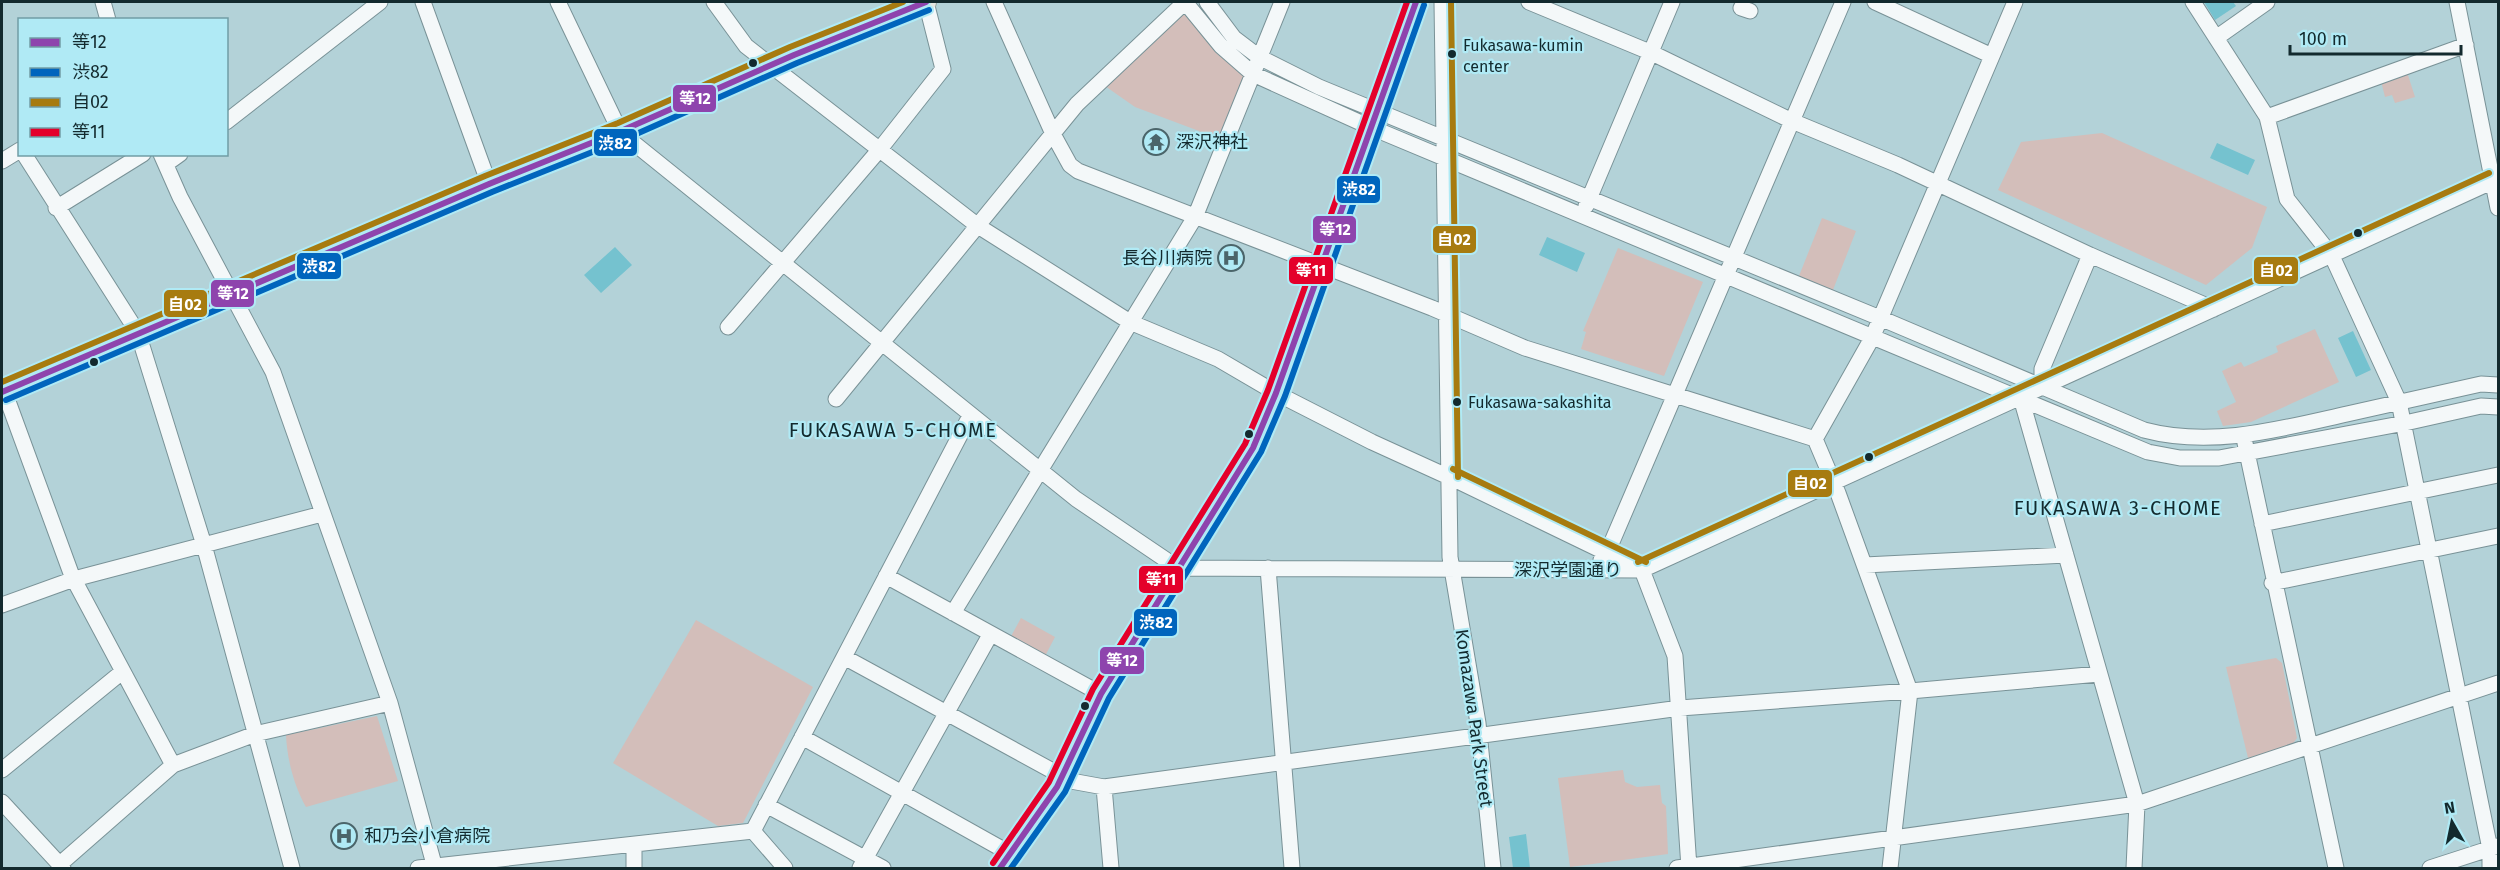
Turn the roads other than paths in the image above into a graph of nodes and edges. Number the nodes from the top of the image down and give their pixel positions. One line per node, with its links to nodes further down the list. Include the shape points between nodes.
1 (103, 2): 21 (street)
2 (380, 2): 31 (street)
3 (423, 2): 46 (street)
4 (558, 2): 34 (street)
5 (714, 2): 27 (street, via 746,46)
6 (926, 2): 27 (main road); 37 (street, via 942,69)
7 (994, 2): 35 (street)
8 (1185, 2): 28 (street, via 1221,46); 35 (street, via 1077,104)
9 (1208, 2): 26 (street, via 1234,38)
10 (1282, 2): 26 (street)
11 (1416, 2): 29 (street)
12 (1442, 2): 36 (street)
13 (1529, 2): 24 (street)
14 (1672, 2): 24 (street)
15 (1843, 2): 32 (street)
16 (1875, 2): 25 (street)
17 (2015, 2): 25 (street)
18 (2193, 2): 22 (street)
19 (2267, 2): 22 (street)
20 (2457, 2): 23 (street)
21 (107, 18)
22 (2216, 38): 30 (street)
23 (2466, 45): 30 (street); 44 (street)
24 (1652, 53): 32 (street); 47 (street)
25 (1992, 56): 45 (street)
26 (1259, 57): 28 (street); 29 (street)
27 (771, 65): 34 (main road); 37 (street)
28 (1253, 74): 33 (street); 51 (street)
29 (1377, 110): 33 (street); 36 (street)
30 (2267, 117): 54 (street, via 2287,199)
31 (228, 120)
32 (1792, 121): 45 (street); 55 (street)
33 (1370, 127): 41 (street); 57 (street)
34 (621, 131): 46 (main road); 56 (street)
35 (1053, 134): 51 (street, via 1070,165 1078,171); 52 (street)
36 (1444, 138): 41 (street); 47 (street)
37 (880, 149): 52 (street); 56 (street)
38 (18, 151): 43 (street)
39 (25, 156): 48 (street)
40 (140, 156): 48 (street)
41 (1444, 156): 50 (street); 61 (street)
42 (164, 159): 59 (street, via 180,197)
43 (2, 161)
44 (2496, 180): 49 (street); 54 (street, 深沢学園通り)
45 (1937, 183): 53 (street); 62 (street)
46 (489, 184): 59 (main road)
47 (1589, 198): 50 (street); 55 (street)
48 (56, 208): 65 (street)
49 (2499, 208)
50 (1582, 215): 58 (street)
51 (1195, 217): 57 (street); 63 (street)
52 (978, 226): 63 (street); 67 (street)
53 (2091, 255): 60 (street); 69 (street, via 2042,369)
54 (2332, 256): 60 (street, 深沢学園通り); 75 (street)
55 (1733, 258): 58 (street); 62 (street)
56 (782, 262): 64 (street); 67 (street)
57 (1320, 265): 61 (street); 71 (street)
58 (1726, 275): 66 (street); 72 (street)
59 (233, 294): 65 (main road); 87 (street, via 273,372)
60 (2214, 309): 69 (street, 深沢学園通り)
61 (1447, 316): 72 (street, via 1525,348); 84 (street)
62 (1880, 318): 66 (street); 69 (street)
63 (1130, 322): 71 (street, via 1218,358); 82 (street)
64 (728, 327)
65 (138, 333): 70 (main road); 90 (street)
66 (1872, 338): 73 (street); 80 (street)
67 (882, 344): 74 (street); 77 (street)
68 (2499, 386): 75 (street, via 2481,384)
69 (2042, 388): 73 (street, 深沢学園通り); 79 (street, via 2144,430 2171,437)
70 (3, 389): 101 (street)
71 (1276, 393): 84 (street); 95 (street, via 1249,457)
72 (1676, 394): 80 (street); 92 (street)
73 (2021, 398): 81 (street, via 2148,452 2180,458); 85 (street, 深沢学園通り); 93 (street)
74 (836, 399)
75 (2399, 402): 78 (street); 79 (street)
76 (2499, 406): 78 (street, via 2481,406)
77 (970, 416): 82 (street); 100 (street)
78 (2405, 423): 81 (street); 86 (street)
79 (2243, 435): 81 (street)
80 (1815, 439): 85 (street)
81 (2247, 454): 88 (street)
82 (1040, 471): 95 (street, via 1076,500); 104 (street)
83 (2499, 475): 86 (street)
84 (1449, 477): 92 (street); 97 (street, Komazawa Park Street)
85 (1834, 482): 94 (street); 99 (street, 深沢学園通り)
86 (2418, 493): 88 (street); 91 (street)
87 (322, 514): 90 (street); 113 (street)
88 (2262, 524): 102 (street)
89 (2499, 536): 91 (street)
90 (204, 545): 101 (street); 116 (street)
91 (2429, 550): 102 (street); 112 (street)
92 (1607, 552): 98 (street); 99 (street)
93 (2066, 555): 94 (street); 108 (street)
94 (1865, 565): 110 (street)
95 (1178, 568): 96 (street, 深沢学園通り); 111 (street)
96 (1268, 568): 97 (street, 深沢学園通り); 120 (street)
97 (1452, 569): 98 (street, 深沢学園通り); 117 (street, Komazawa Park Street)
98 (1594, 570): 99 (street, 深沢学園通り)
99 (1642, 570): 114 (street, via 1675,656)
100 (886, 576): 104 (street); 106 (street)
101 (74, 579): 103 (street); 107 (street)
102 (2273, 582): 119 (street)
103 (2, 605)
104 (953, 613): 105 (street)
105 (990, 635): 111 (street); 115 (street)
106 (844, 657): 115 (street); 118 (street)
107 (122, 672): 121 (street); 122 (street)
108 (2099, 674): 110 (street); 127 (street)
109 (2499, 683): 112 (street)
110 (1910, 691): 114 (street); 130 (street)
111 (1101, 694): 123 (street)
112 (2459, 697): 119 (street); 132 (street)
113 (390, 703): 116 (street); 136 (street)
114 (1680, 708): 117 (street); 146 (street)
115 (947, 714): 123 (street); 125 (street)
116 (255, 734): 121 (street); 137 (street)
117 (1479, 735): 120 (street); 145 (street, Komazawa Park Street)
118 (802, 737): 125 (street); 128 (street)
119 (2310, 747): 127 (street); 149 (street)
120 (1283, 761): 124 (street); 144 (street)
121 (172, 765): 135 (street)
122 (2, 770)
123 (1063, 777): 124 (street); 133 (street)
124 (1104, 787): 143 (street)
125 (902, 793): 133 (street); 134 (street)
126 (2, 802): 135 (street)
127 (2137, 804): 130 (street); 148 (street)
128 (766, 805): 129 (street); 134 (street)
129 (753, 831): 131 (street); 140 (street)
130 (1894, 838): 146 (street); 147 (street)
131 (634, 845): 136 (street); 139 (street)
132 (2494, 847): 150 (street); 151 (street)
133 (1011, 854): 142 (street)
134 (863, 864): 141 (street)
135 (61, 867)
136 (435, 867): 138 (street)
137 (292, 868)
138 (418, 868)
139 (634, 868)
140 (785, 868)
141 (883, 868)
142 (1000, 868)
143 (1111, 868)
144 (1292, 868)
145 (1493, 868)
146 (1685, 868)
147 (1890, 868)
148 (2134, 868)
149 (2336, 868)
150 (2430, 868)
151 (2490, 868)

